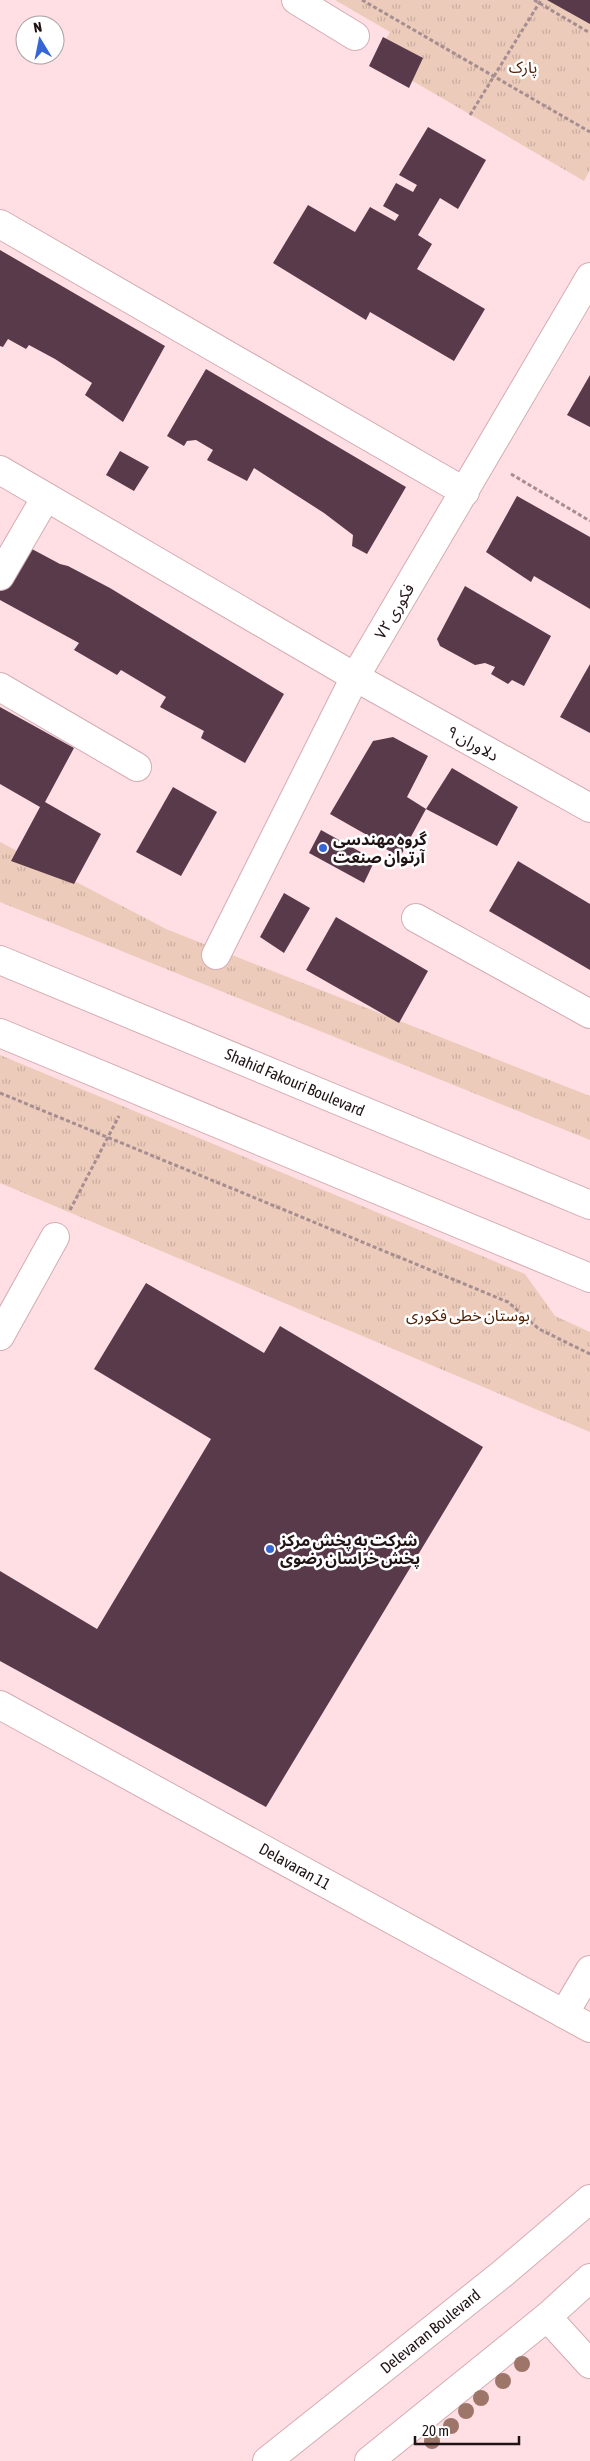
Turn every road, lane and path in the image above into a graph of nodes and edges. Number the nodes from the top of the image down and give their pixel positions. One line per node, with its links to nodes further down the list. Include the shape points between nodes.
1 (296, 0): 6 (street)
2 (362, 0): 7 (path)
3 (534, 0): 4 (path)
4 (540, 2): 5 (path); 7 (path)
5 (590, 34)
6 (355, 36)
7 (494, 76): 8 (path); 9 (path)
8 (470, 114)
9 (590, 132)
10 (0, 224): 14 (street)
11 (590, 277): 12 (street, فکوری ۷۲)
12 (484, 458): 14 (street, فکوری ۷۲); 16 (path)
13 (0, 470): 15 (street, دلاوران ۹)
14 (465, 492): 18 (street, فکوری ۷۲)
15 (46, 497): 17 (street); 18 (street, دلاوران ۹)
16 (590, 520)
17 (0, 576)
18 (355, 677): 21 (street, دلاوران ۹); 23 (street, فکوری ۷۲)
19 (0, 686): 20 (street)
20 (137, 767)
21 (590, 808)
22 (416, 918): 25 (street)
23 (216, 955)
24 (0, 960): 30 (street, Shahid Fakouri Boulevard)
25 (590, 1014)
26 (0, 1033): 27 (street)
27 (133, 1089): 29 (path); 32 (street)
28 (0, 1093): 29 (path)
29 (107, 1138): 31 (path); 34 (path, via 508,1302 539,1329)
30 (590, 1204)
31 (55, 1237): 33 (street)
32 (590, 1278)
33 (0, 1336)
34 (590, 1354)
35 (0, 1705): 37 (street, Delavaran 11)
36 (590, 1970): 37 (street)
37 (564, 2014): 38 (street, Delavaran 11)
38 (590, 2028)
39 (590, 2198): 43 (street, Delevaran Boulevard, via 502,2274)
40 (590, 2278): 41 (street)
41 (547, 2317): 42 (street); 44 (street)
42 (590, 2364)
43 (267, 2461)
44 (369, 2461)

